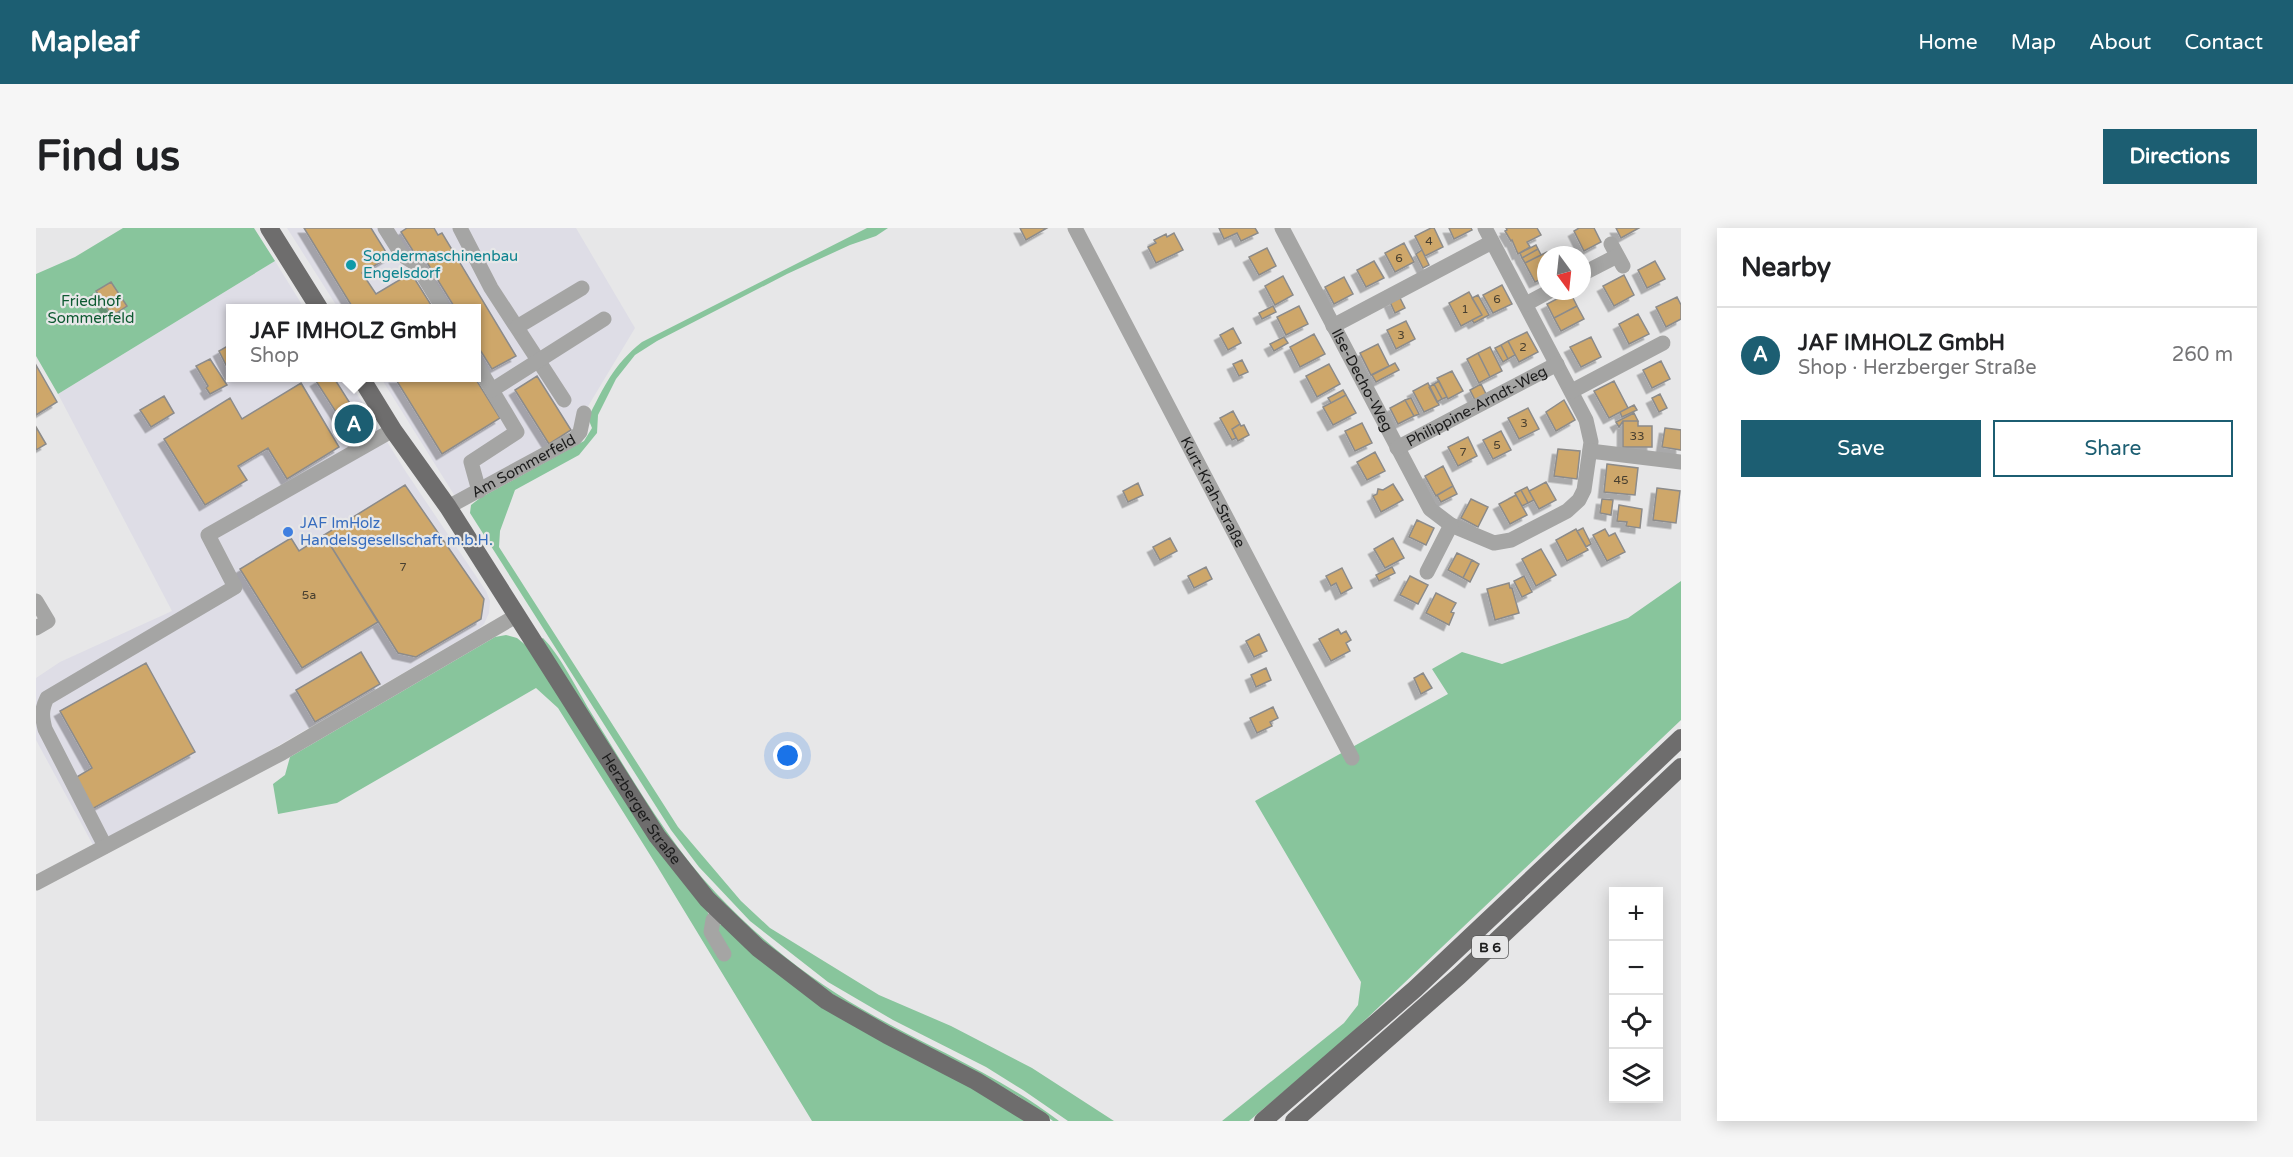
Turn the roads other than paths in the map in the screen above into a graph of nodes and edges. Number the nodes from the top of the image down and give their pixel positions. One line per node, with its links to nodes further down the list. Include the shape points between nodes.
1 (270, 228): 11 (main road)
2 (385, 228): 12 (street, via 402,255 416,264)
3 (460, 228): 16 (street, via 491,288)
4 (1075, 228): 38 (street, Kurt-Krah-Straße)
5 (1282, 228): 15 (street, Ilse-Decho-Weg)
6 (1488, 235): 13 (street, Ilse-Decho-Weg); 15 (street)
7 (1617, 255): 8 (street)
8 (1591, 269)
9 (582, 288): 16 (street)
10 (1537, 298): 13 (street)
11 (316, 304)
12 (440, 304)
13 (1526, 304): 19 (street, Ilse-Decho-Weg)
14 (604, 319): 18 (street)
15 (1333, 326): 27 (street, Ilse-Decho-Weg)
16 (517, 327): 18 (street)
17 (1663, 343): 23 (street)
18 (539, 360): 22 (street); 24 (street)
19 (1557, 364): 23 (street, Ilse-Decho-Weg); 27 (street, Philippine-Arndt-Weg)
20 (481, 372): 22 (street)
21 (363, 382): 26 (main road, Herzberger Straße)
22 (492, 390): 30 (street, via 517,432 471,462)
23 (1572, 391): 28 (street, Ilse-Decho-Weg, via 1590,433)
24 (564, 400)
25 (584, 413): 30 (street, Am Sommerfeld, via 575,438)
26 (393, 430): 31 (main road, Herzberger Straße); 40 (street, via 208,535 235,587 47,698 42,707 45,729)
27 (1397, 448): 32 (street, Ilse-Decho-Weg, via 1430,509)
28 (1590, 451): 29 (street); 32 (street, Ilse-Decho-Weg, via 1584,490 1567,511 1511,540 1494,543)
29 (1681, 462)
30 (479, 491): 31 (street, Am Sommerfeld)
31 (448, 507): 35 (main road, Herzberger Straße)
32 (1451, 525): 33 (street)
33 (1427, 572)
34 (36, 601): 36 (street, via 48,621)
35 (516, 616): 40 (street, via 282,753); 42 (main road, Herzberger Straße, via 657,836)
36 (36, 628)
37 (1681, 738): 45 (main road, B 6, via 1431,974)
38 (1352, 758)
39 (1681, 767): 46 (main road, B 6, via 1459,976)
40 (105, 846): 41 (street)
41 (36, 883)
42 (719, 912): 43 (street, via 711,932); 44 (main road, Herzberger Straße, via 826,1001 976,1081)
43 (724, 954)
44 (1041, 1121)
45 (1263, 1121)
46 (1294, 1121)

